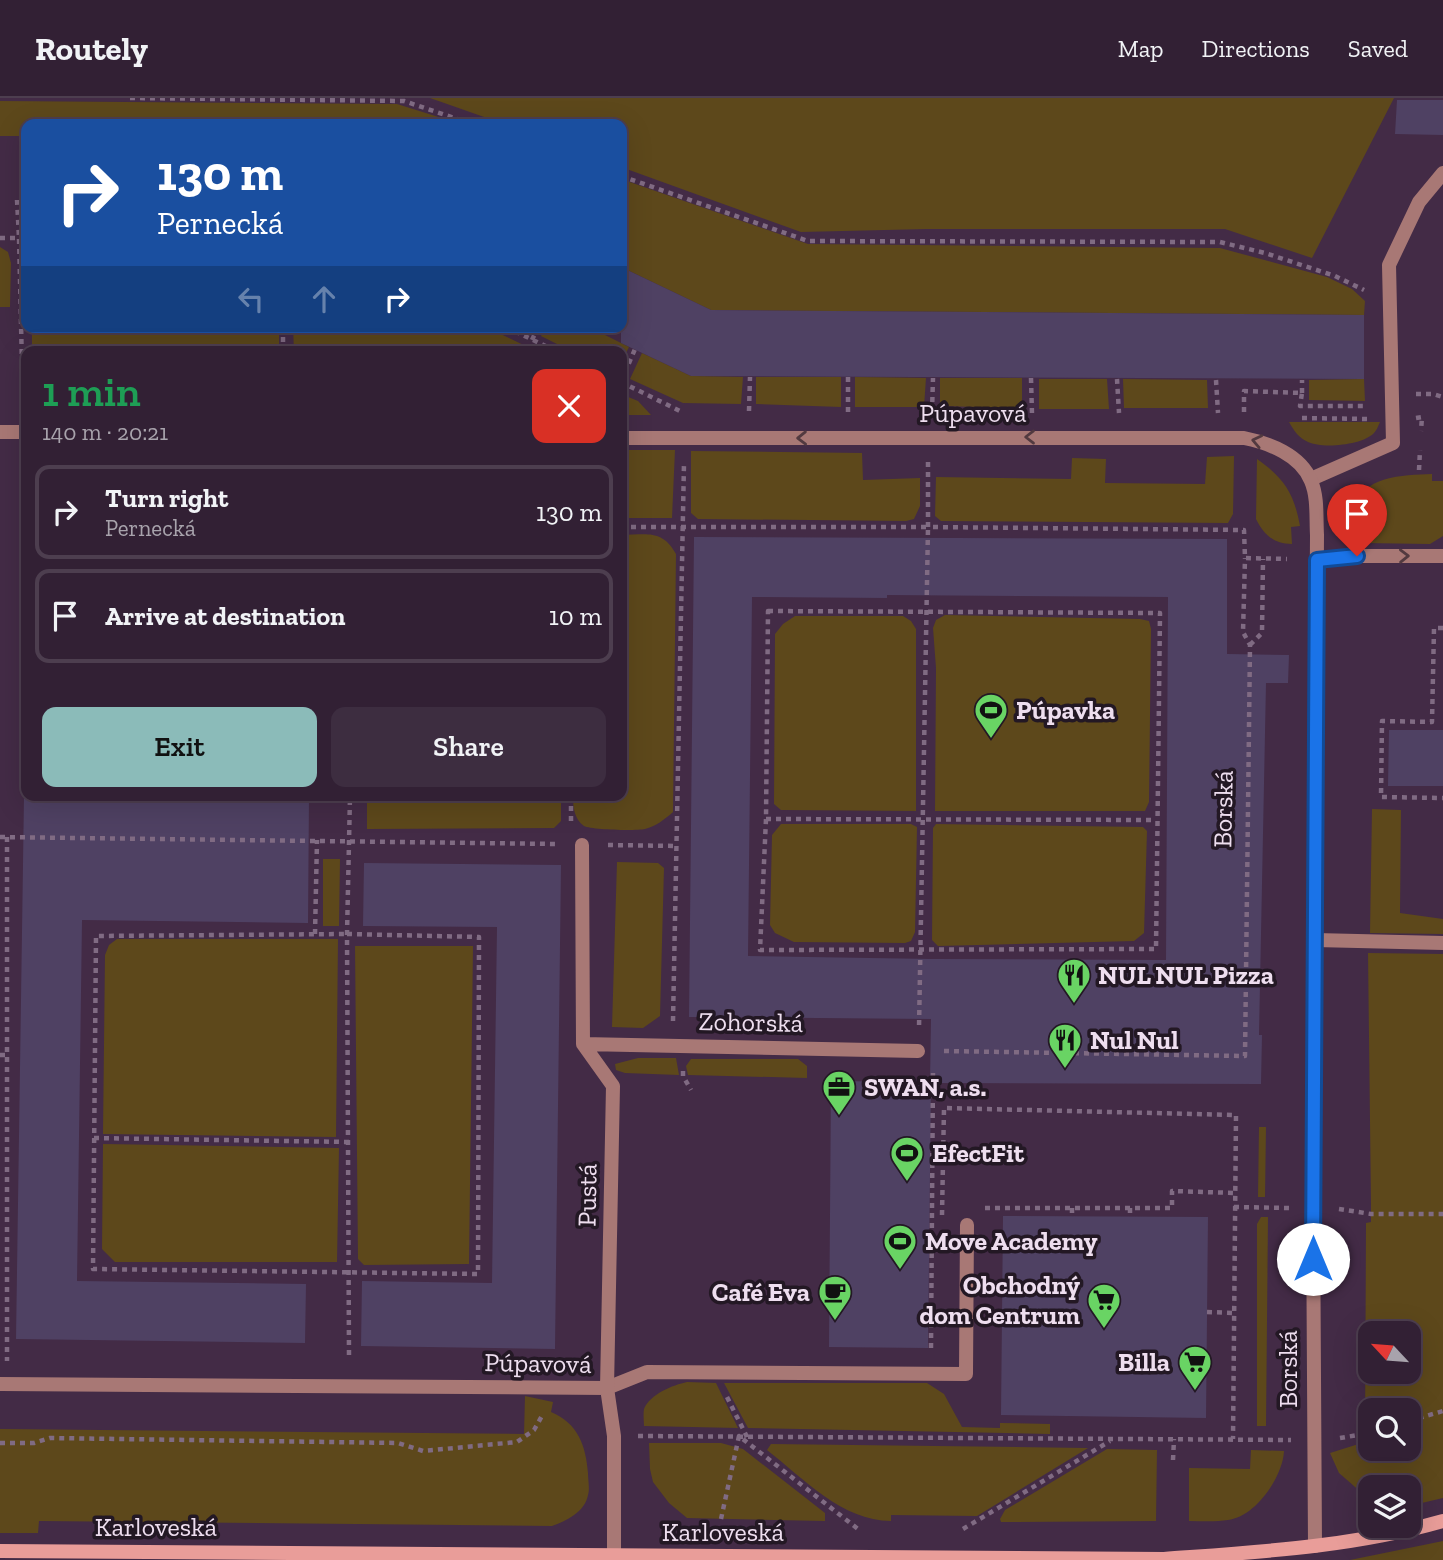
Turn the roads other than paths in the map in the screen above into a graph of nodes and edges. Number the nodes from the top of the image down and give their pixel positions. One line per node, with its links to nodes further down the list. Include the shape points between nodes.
1 (1443, 173): 5 (street, via 1419,202 1389,265 1393,443)
2 (0, 432): 3 (street)
3 (21, 432)
4 (627, 438): 5 (street, Púpavová, one-way to 4, via 1284,451 1244,438)
5 (1311, 479): 7 (street, Borská)
6 (1443, 556): 7 (street, one-way to 6)
7 (1317, 560): 9 (street, Borská)
8 (582, 845): 11 (street)
9 (1315, 940): 10 (street); 17 (street, Borská)
10 (1443, 943)
11 (583, 1044): 12 (street, Zohorská); 15 (street, Pustá, via 614,1086)
12 (925, 1051)
13 (967, 1224): 15 (street, Púpavová, via 966,1374 647,1372)
14 (0, 1384): 15 (street, Púpavová)
15 (607, 1388): 20 (street, Pustá, via 614,1436)
16 (1443, 1521): 17 (main road, Karloveská)
17 (1315, 1546): 20 (main road, Karloveská, via 1164,1559)
18 (0, 1551): 19 (main road, Karloveská)
19 (150, 1556): 20 (main road, Karloveská)
20 (614, 1556)

